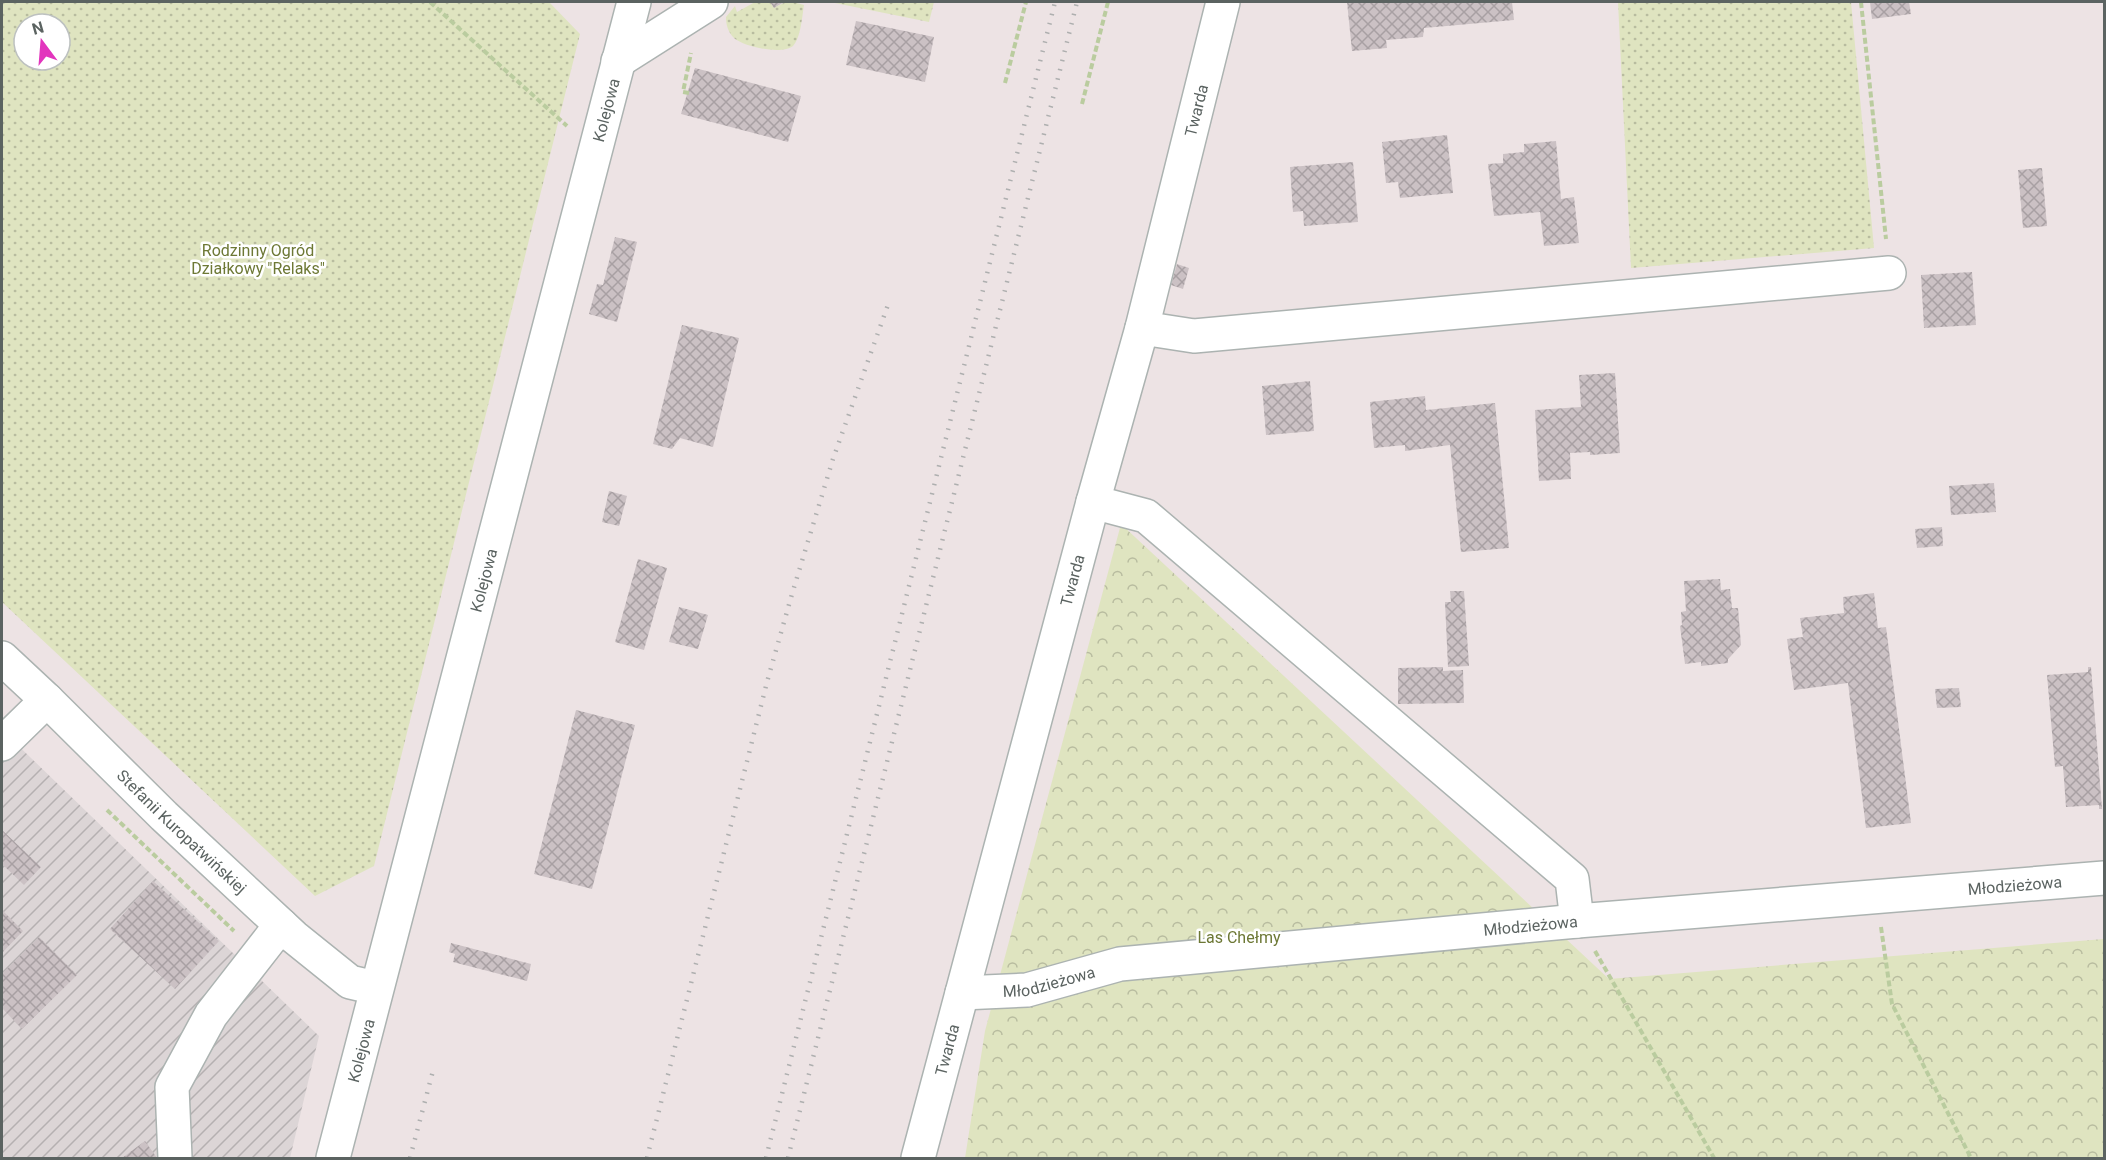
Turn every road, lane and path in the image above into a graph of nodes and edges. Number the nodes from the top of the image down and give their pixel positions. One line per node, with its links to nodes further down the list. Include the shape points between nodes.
1 (430, 2): 13 (path)
2 (634, 2): 8 (street, Kolejowa)
3 (711, 2): 8 (street)
4 (1026, 2): 10 (path)
5 (1108, 2): 12 (path)
6 (1223, 2): 15 (street, Twarda)
7 (1861, 2): 14 (path)
8 (618, 61): 13 (street, Kolejowa)
9 (687, 72): 11 (path, via 683,92)
10 (1005, 83)
11 (689, 93)
12 (1082, 104)
13 (596, 152): 24 (street, Kolejowa)
14 (1889, 273): 15 (street, via 1194,336)
15 (1142, 327): 16 (street, Twarda)
16 (1093, 502): 22 (street, via 1146,516 1572,879); 25 (street, Twarda)
17 (2, 658): 18 (street, Stefanii Kuropatwińskiej)
18 (47, 700): 19 (street); 23 (street, Stefanii Kuropatwińskiej)
19 (2, 744)
20 (2104, 878): 21 (street, Młodzieżowa)
21 (1878, 896): 22 (street, Młodzieżowa); 30 (path, via 1892,1004)
22 (1577, 921): 25 (street, Młodzieżowa, via 1120,964 1027,990); 29 (path)
23 (281, 925): 24 (street, Stefanii Kuropatwińskiej, via 350,982); 26 (street, via 211,1015 172,1087)
24 (376, 988): 27 (street, Kolejowa)
25 (962, 993): 28 (street, Twarda)
26 (176, 1158)
27 (333, 1158)
28 (918, 1158)
29 (1714, 1158)
30 (1971, 1158)

